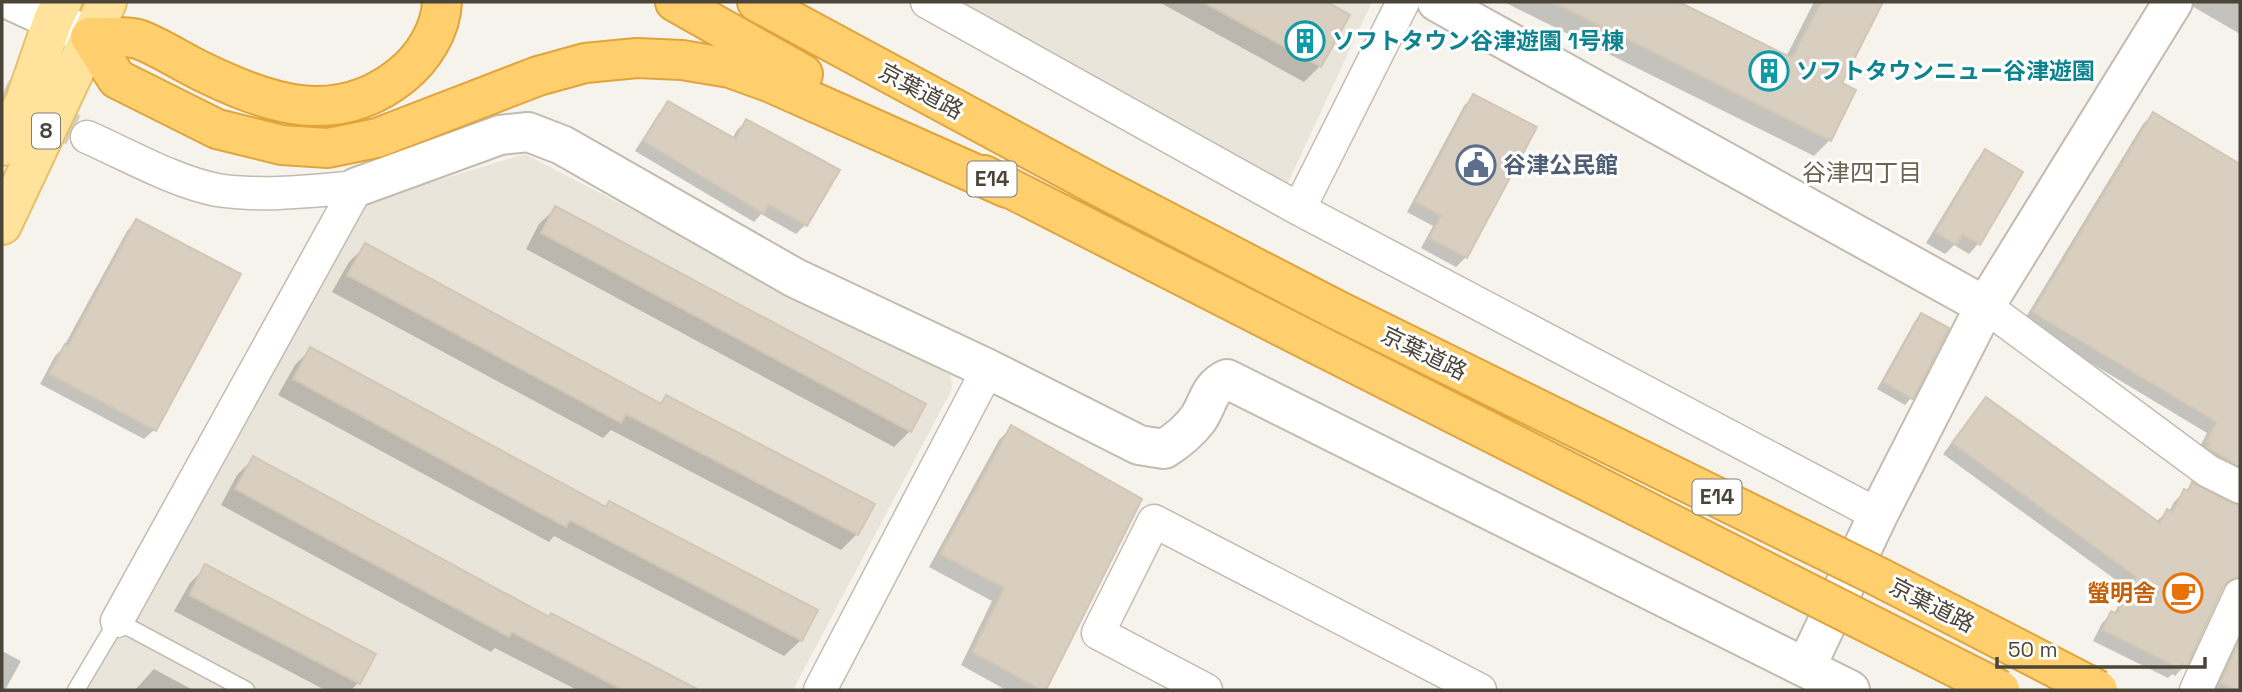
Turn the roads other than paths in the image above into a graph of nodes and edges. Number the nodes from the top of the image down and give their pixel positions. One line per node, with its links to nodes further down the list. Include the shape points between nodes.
1 (14, 2): 11 (street)
2 (107, 2): 12 (main road, 8)
3 (442, 2): 12 (highway, via 433,37 414,65 363,99 330,107 271,100 136,38)
4 (675, 2): 17 (highway, 京葉道路 / E14)
5 (757, 2): 15 (highway, 京葉道路 / E14)
6 (810, 2): 15 (highway)
7 (927, 2): 18 (street)
8 (1403, 2): 18 (street)
9 (1437, 2): 20 (street)
10 (2173, 2): 20 (street)
11 (58, 11): 12 (street); 14 (main road, 8, via 25,101)
12 (90, 37): 17 (highway, via 117,79 217,129 282,145 328,148 377,138 537,76 584,63 682,60 730,68 769,82); 19 (main road, 8)
13 (87, 136): 16 (street, via 188,182 217,190)
14 (2, 146)
15 (1096, 185): 35 (highway, 京葉道路 / E14, bridge)
16 (357, 187): 21 (street, via 499,135 528,132 562,145 795,278); 25 (street)
17 (1007, 188): 34 (highway, 京葉道路 / E14, bridge)
18 (1299, 209): 23 (street)
19 (2, 225)
20 (1985, 306): 22 (street, via 2208,471); 23 (street)
21 (988, 369): 26 (street, via 1139,444 1164,449 1198,418 1215,384 1227,379); 30 (street)
22 (2240, 487)
23 (1878, 514): 26 (street)
24 (2240, 595): 27 (street)
25 (117, 621): 28 (lane); 29 (lane)
26 (1805, 667): 33 (street)
27 (2201, 689)
28 (76, 690)
29 (246, 690)
30 (820, 690)
31 (1206, 690): 32 (street, via 1098,633 1154,521)
32 (1480, 690)
33 (1850, 690)
34 (2000, 690)
35 (2098, 690)

